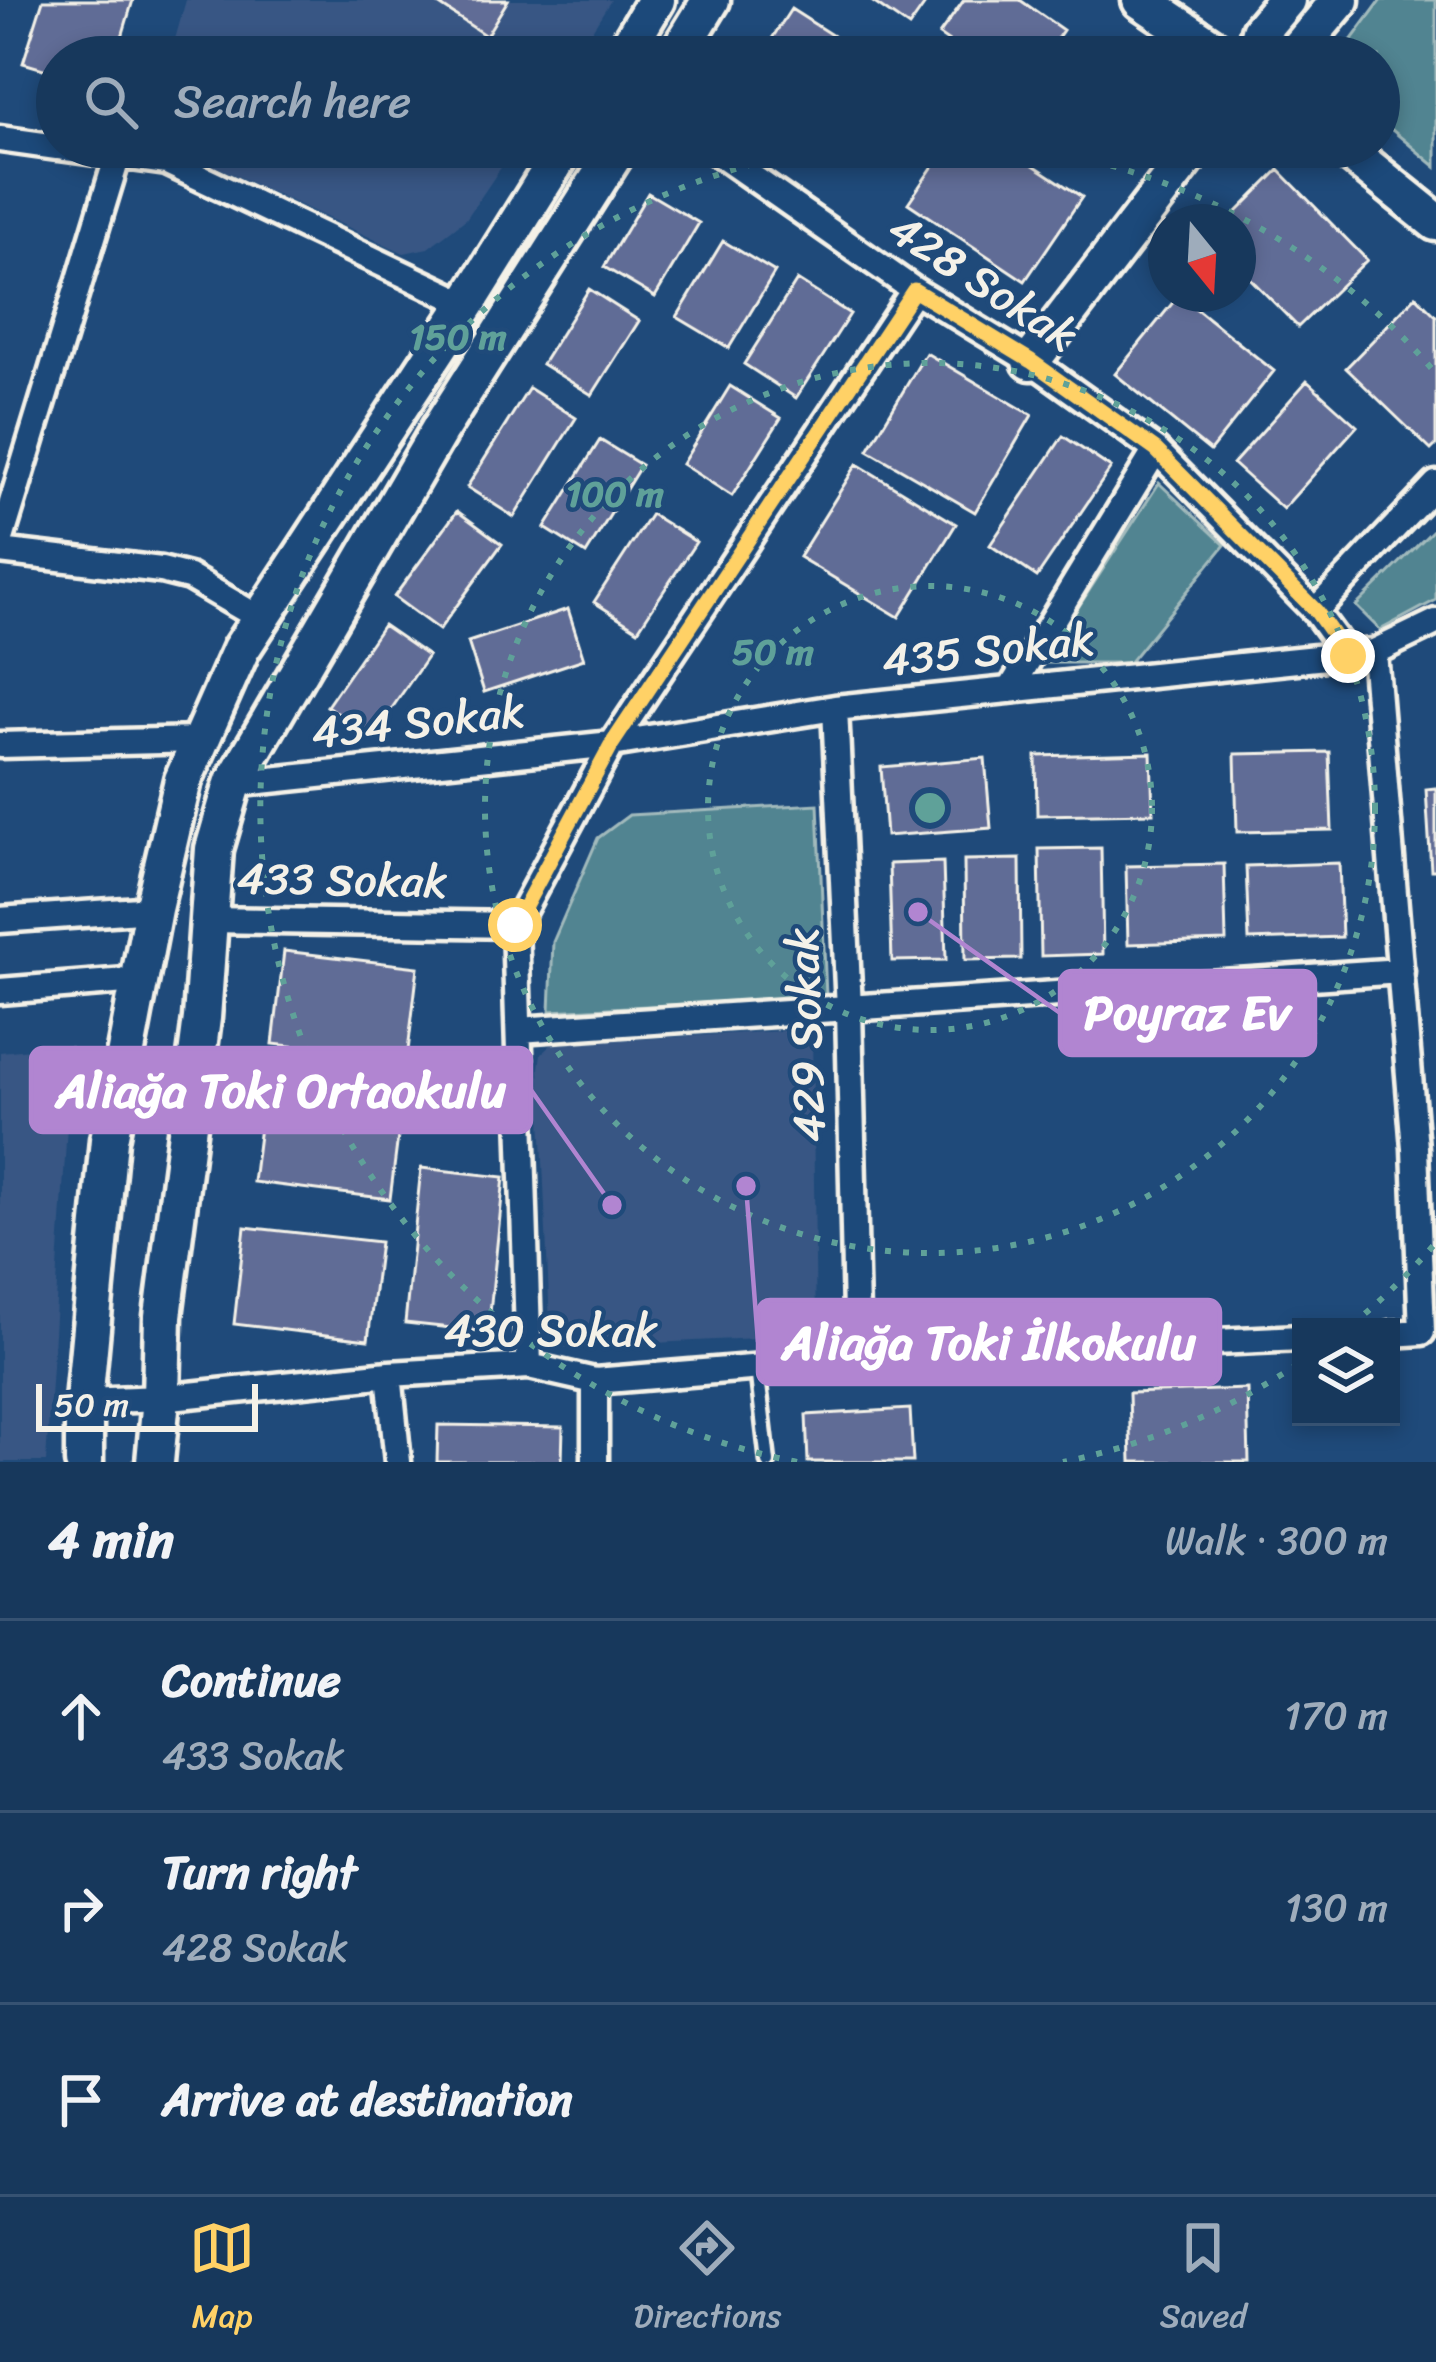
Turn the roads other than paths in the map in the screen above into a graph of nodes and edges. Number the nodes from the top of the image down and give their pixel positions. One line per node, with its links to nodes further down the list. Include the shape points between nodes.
1 (656, 0): 6 (street)
2 (711, 0): 7 (street)
3 (1142, 0): 8 (street)
4 (1286, 0): 9 (street)
5 (1340, 0): 10 (street)
6 (635, 36)
7 (689, 36)
8 (1195, 36)
9 (1259, 36)
10 (1310, 36)
11 (0, 139): 12 (street)
12 (36, 144)
13 (114, 168): 26 (street)
14 (180, 168): 22 (street)
15 (552, 168): 22 (street)
16 (607, 168): 37 (street, via 440,429)
17 (740, 168): 21 (street, 428 Sokak)
18 (1179, 168): 23 (street)
19 (1369, 168): 20 (street)
20 (1436, 222)
21 (914, 290): 23 (street, 428 Sokak); 35 (street)
22 (466, 304): 29 (street)
23 (1031, 361): 24 (street, 428 Sokak)
24 (1156, 450): 28 (street, 428 Sokak); 32 (street)
25 (1436, 484): 28 (street)
26 (0, 542)
27 (0, 551): 29 (street, via 189,577)
28 (1316, 611): 31 (street, 428 Sokak)
29 (261, 619): 34 (street)
30 (1436, 622): 31 (street)
31 (1361, 654): 32 (street, 435 Sokak); 42 (street)
32 (1010, 690): 33 (street, 435 Sokak)
33 (835, 708): 35 (street, 435 Sokak); 45 (street, 429 Sokak)
34 (200, 740): 36 (street); 38 (street)
35 (612, 744): 37 (street, 434 Sokak); 41 (street)
36 (0, 745)
37 (233, 784): 40 (street, via 214,849)
38 (153, 909): 39 (street); 43 (street)
39 (0, 920)
40 (208, 920): 41 (street, 433 Sokak); 55 (street)
41 (515, 925): 46 (street)
42 (1401, 971): 45 (street); 47 (street)
43 (139, 980): 44 (street); 56 (street, via 109,1140)
44 (0, 991)
45 (849, 1009): 46 (street); 50 (street, 429 Sokak)
46 (519, 1030): 51 (street)
47 (1426, 1147): 48 (street, via 1423,1332)
48 (1400, 1333)
49 (1292, 1338): 50 (street, 430 Sokak)
50 (857, 1359): 52 (street, 430 Sokak)
51 (529, 1366): 53 (street, 430 Sokak); 54 (street, 430 Sokak)
52 (757, 1367): 54 (street, 430 Sokak); 61 (lane)
53 (388, 1374): 55 (street, 430 Sokak); 59 (street)
54 (595, 1381): 60 (street)
55 (161, 1398): 56 (street, 430 Sokak); 58 (street)
56 (84, 1400): 57 (street)
57 (84, 1462)
58 (155, 1462)
59 (398, 1462)
60 (595, 1462)
61 (768, 1462)

